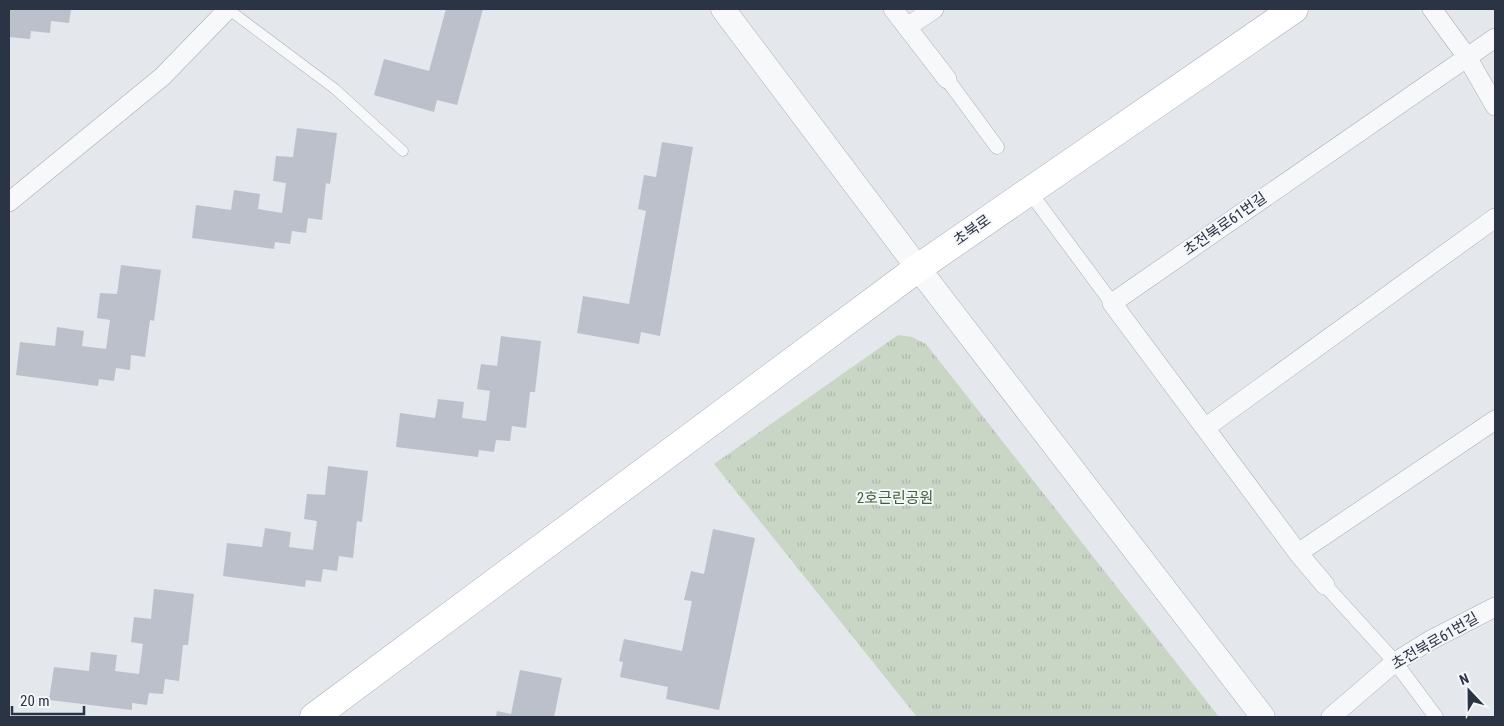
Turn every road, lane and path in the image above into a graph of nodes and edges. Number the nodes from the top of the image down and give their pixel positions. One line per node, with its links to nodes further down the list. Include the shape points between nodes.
1 (228, 9): 13 (lane, via 335,89); 15 (street, via 162,77)
2 (723, 9): 17 (street)
3 (893, 9): 7 (street)
4 (934, 9): 7 (street)
5 (1294, 9): 14 (main road, 초북로)
6 (1432, 9): 9 (street)
7 (907, 27): 10 (street)
8 (1495, 38): 9 (street, 초전북로61번길)
9 (1467, 57): 11 (street); 18 (street, 초전북로61번길)
10 (947, 79): 12 (street)
11 (1495, 106)
12 (997, 147)
13 (403, 150)
14 (1029, 191): 17 (main road, 초북로); 18 (street)
15 (9, 202)
16 (1495, 218): 20 (street)
17 (918, 268): 25 (main road, 초북로); 26 (street)
18 (1112, 303): 20 (street)
19 (1495, 420): 21 (street)
20 (1205, 428): 21 (street)
21 (1298, 553): 22 (street)
22 (1325, 585): 24 (street)
23 (1495, 607): 24 (street, 초전북로61번길)
24 (1394, 662): 27 (street, 초전북로61번길); 28 (street)
25 (314, 717)
26 (1263, 717)
27 (1332, 717)
28 (1436, 717)

